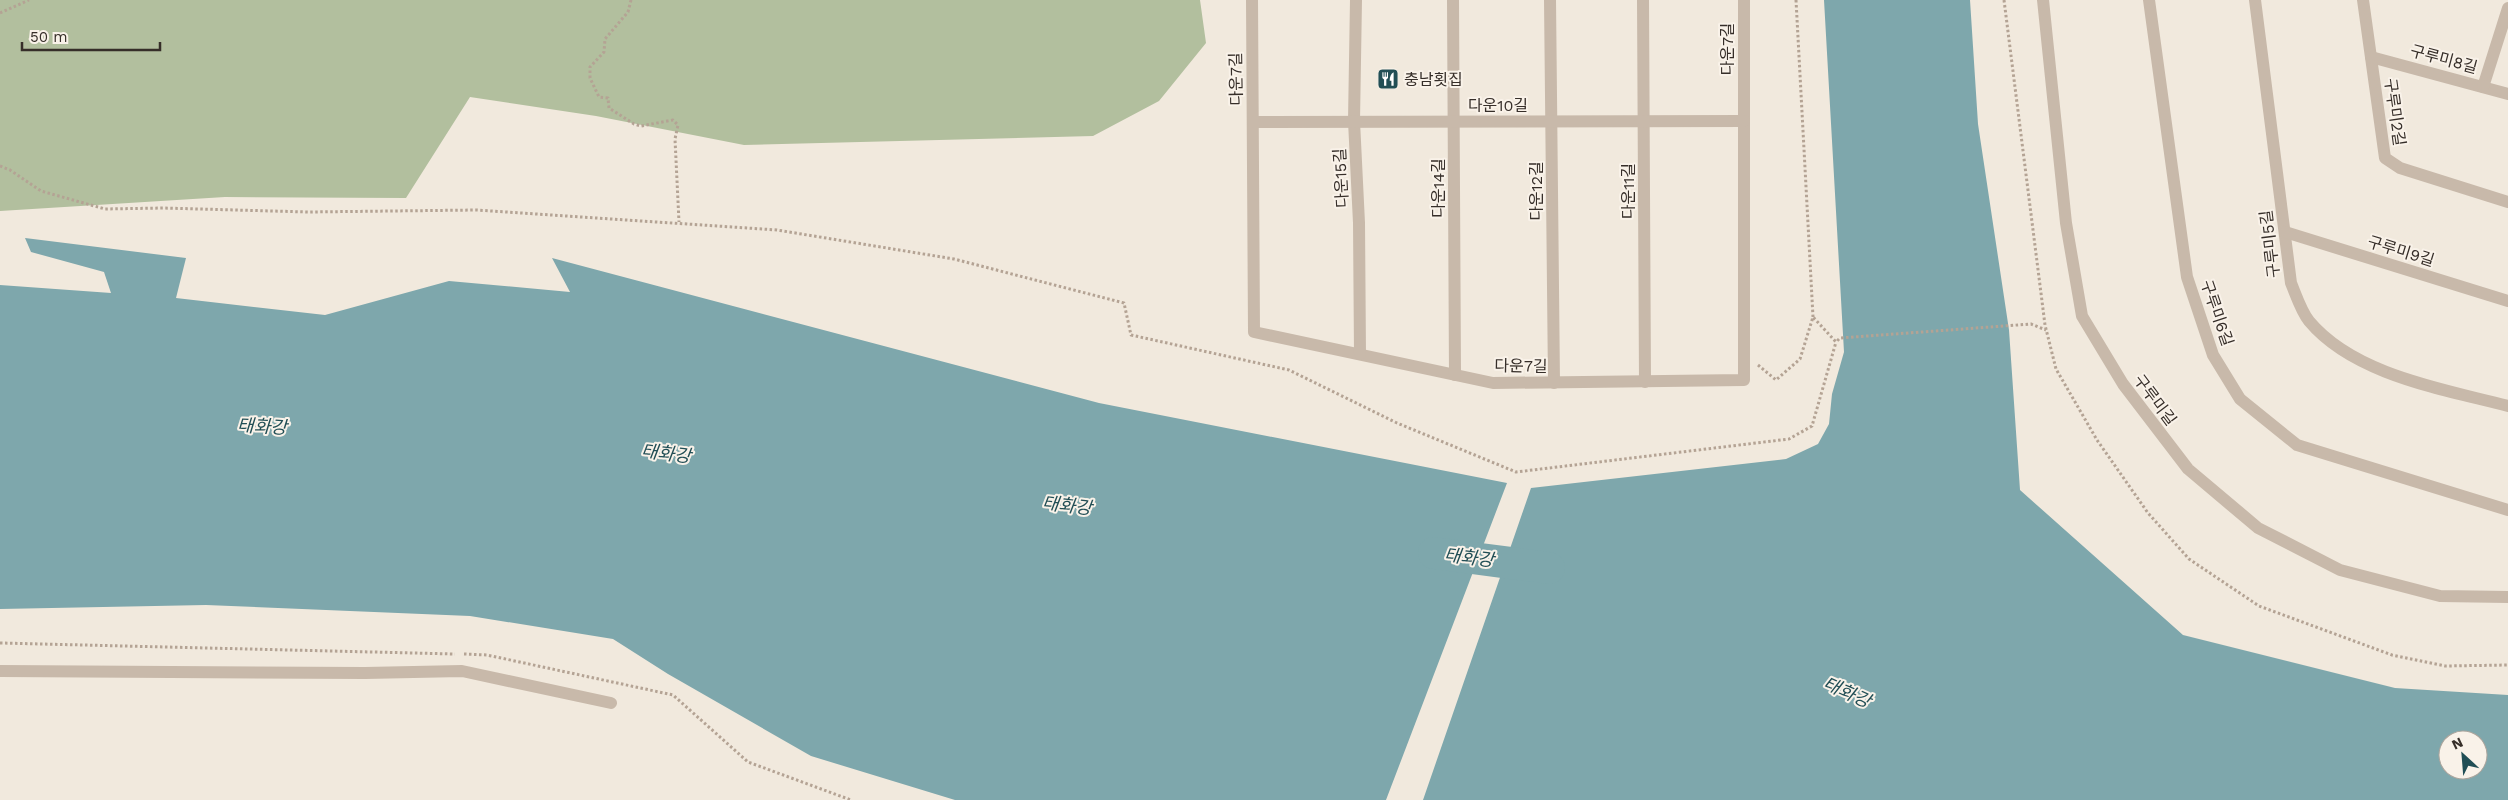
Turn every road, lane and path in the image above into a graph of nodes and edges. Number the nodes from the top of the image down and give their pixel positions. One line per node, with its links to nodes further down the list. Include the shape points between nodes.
1 (30, 0): 15 (path)
2 (631, 0): 27 (path, via 628,12 606,39 604,52 590,67 590,78 599,97 608,98 609,108 634,124 641,126 673,120 678,125 675,139)
3 (1252, 0): 21 (street, 다운7길)
4 (1356, 0): 22 (street, 다운15길)
5 (1453, 0): 19 (street, 다운14길)
6 (1550, 0): 23 (street, 다운12길)
7 (1643, 0): 24 (street, 다운11길)
8 (1744, 0): 20 (street, 다운7길)
9 (1796, 0): 30 (path)
10 (2043, 0): 40 (street, 구루미길, via 2066,223 2082,316 2122,384 2188,469 2258,528 2340,570 2440,596)
11 (2148, 0): 39 (street, 구루미6길, via 2187,277 2213,355 2240,398 2297,445)
12 (2255, 0): 28 (street, 구루미5길)
13 (2363, 0): 16 (street, 구루미2길)
14 (2508, 8): 17 (street)
15 (0, 13)
16 (2371, 57): 17 (street, 구루미8길); 26 (street, 구루미2길, via 2385,158 2400,168)
17 (2483, 87): 18 (street, 구루미8길)
18 (2508, 94)
19 (1454, 121): 22 (street, 다운10길); 23 (street, 다운10길); 35 (street, 다운14길)
20 (1744, 121): 24 (street, 다운10길); 34 (street, 다운7길)
21 (1253, 122): 22 (street, 다운10길); 33 (street, 다운7길, via 1254,332)
22 (1354, 122): 33 (street, 다운15길)
23 (1552, 122): 24 (street, 다운10길); 37 (street, 다운12길)
24 (1643, 122): 36 (street, 다운11길)
25 (0, 166): 27 (path, via 41,191 105,209 476,210)
26 (2508, 202)
27 (679, 222): 32 (path, via 777,230 896,248 954,259 1124,303 1131,335 1289,370 1397,422 1516,472 1790,438 1812,426)
28 (2285, 232): 29 (street, 구루미9길); 38 (street, 구루미5길, via 2291,283 2308,320 2333,345 2367,364)
29 (2508, 301)
30 (1813, 316): 32 (path); 34 (path, via 1800,359 1776,380)
31 (2046, 330): 32 (path, via 2031,324 1840,338)
32 (1836, 342)
33 (1360, 354): 35 (street, 다운7길)
34 (1744, 354): 36 (street, 다운7길, via 1744,380)
35 (1455, 375): 37 (street, 다운7길, via 1493,383)
36 (1645, 382): 37 (street, 다운7길)
37 (1554, 383)
38 (2508, 406)
39 (2508, 510)
40 (2508, 597)
41 (0, 671): 42 (street, via 462,671)
42 (611, 703)

